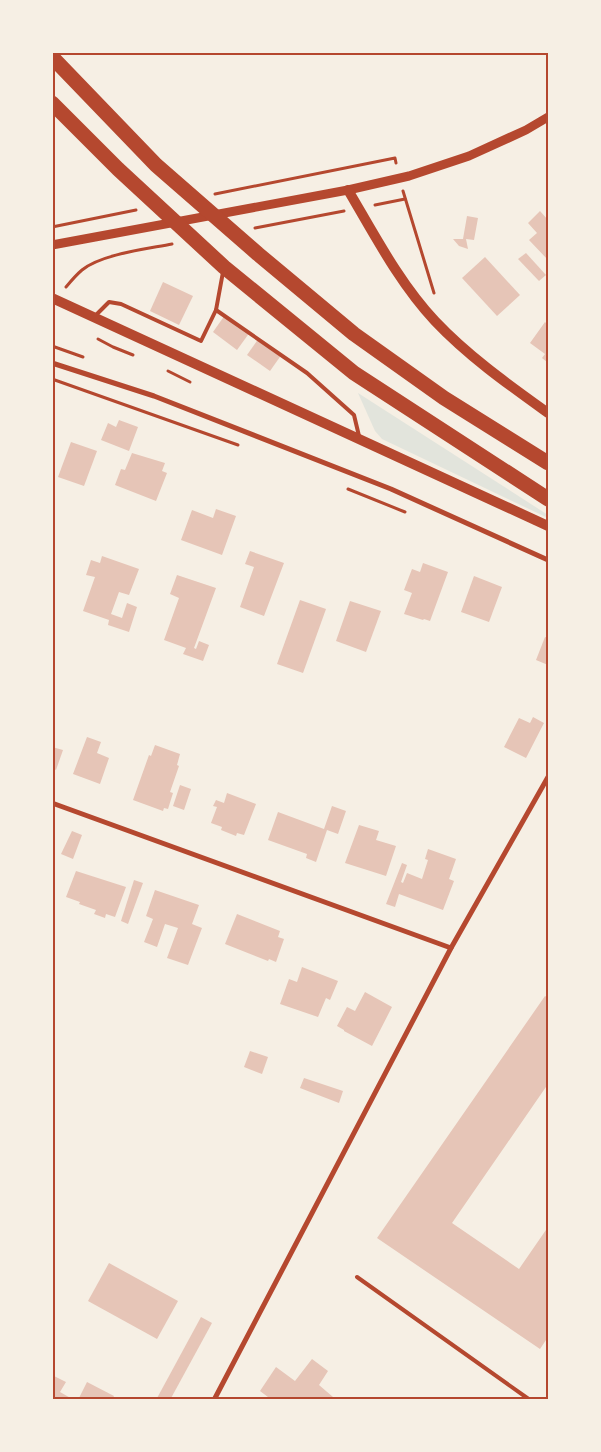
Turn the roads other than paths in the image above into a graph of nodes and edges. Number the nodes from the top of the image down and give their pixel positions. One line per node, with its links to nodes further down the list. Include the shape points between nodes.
1 (52, 57): 13 (highway, via 156,165 258,254 369,344 444,398)
2 (52, 103): 6 (highway)
3 (548, 117): 4 (street, via 468,156)
4 (348, 190): 5 (street); 11 (main road, via 406,286 434,320 508,384)
5 (52, 245)
6 (224, 268): 8 (lane); 14 (highway, via 354,373)
7 (52, 298): 9 (main road)
8 (216, 310): 9 (lane, via 201,341 121,304 109,302); 12 (lane, via 307,373 354,415)
9 (94, 317): 12 (main road)
10 (52, 363): 16 (street, via 154,396 391,489)
11 (548, 412)
12 (360, 439): 15 (main road)
13 (548, 463)
14 (548, 499)
15 (548, 526)
16 (548, 560)
17 (548, 777): 19 (street)
18 (52, 803): 19 (street)
19 (451, 948): 21 (street)
20 (357, 1277): 22 (lane)
21 (214, 1400)
22 (530, 1400)

